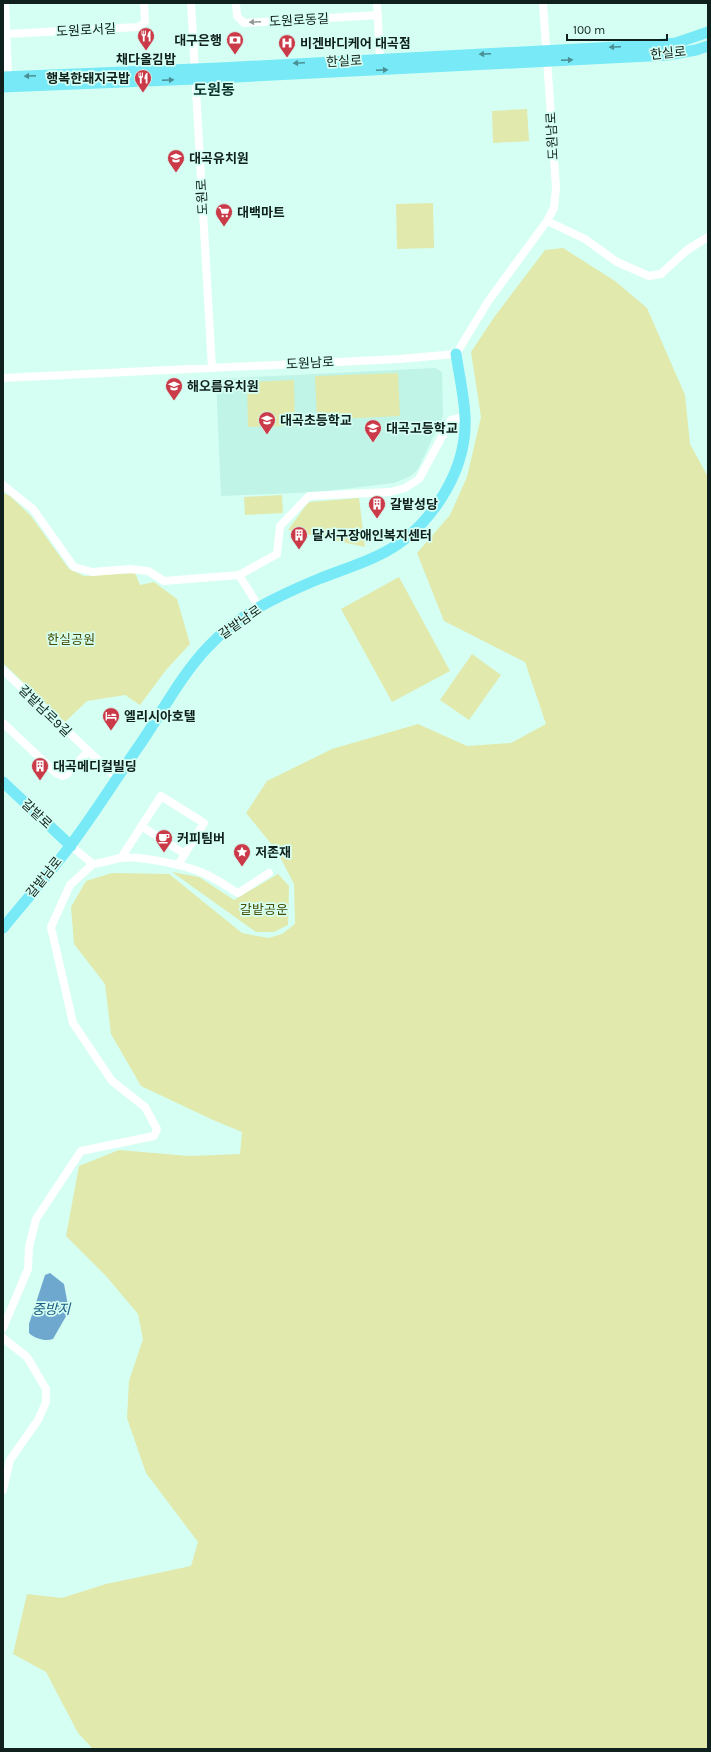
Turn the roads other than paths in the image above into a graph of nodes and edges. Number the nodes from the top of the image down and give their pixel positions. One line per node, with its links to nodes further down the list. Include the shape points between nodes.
1 (5, 3): 9 (street)
2 (144, 3): 9 (street, 도원로서길, via 145,22 139,27)
3 (191, 3): 13 (street, 도원로)
4 (236, 3): 7 (street, 도원로동길, one-way to 4, via 244,23 237,16)
5 (377, 3): 7 (street)
6 (544, 3): 11 (street, 도원남로)
7 (378, 15): 12 (street)
8 (708, 32): 11 (main road, 한실로, one-way to 11, via 676,43)
9 (6, 34): 14 (street)
10 (708, 46): 11 (main road, 한실로, one-way to 10, via 668,55)
11 (547, 56): 12 (main road, 한실로, one-way to 12); 13 (main road, 한실로, one-way to 11); 15 (street, 도원남로, via 556,187 554,208)
12 (380, 59): 13 (main road, 한실로, one-way to 13)
13 (195, 74): 14 (main road, 한실로); 18 (street, 도원로)
14 (5, 80)
15 (547, 221): 16 (street, via 586,239 617,262 649,276 661,274 687,250); 17 (street, 도원남로, via 489,300)
16 (708, 237)
17 (456, 354): 18 (street, 도원남로); 20 (main road, 갈밭남로)
18 (212, 368): 19 (street, 도원남로)
19 (3, 378)
20 (465, 417): 22 (street, via 451,420 419,479 405,488 390,492 309,496 280,526 277,554); 23 (main road, 갈밭남로, via 463,442 455,471 425,520 377,557 321,578)
21 (3, 485): 22 (street, via 33,509 74,568 92,572 130,569 148,571 164,581)
22 (239, 575): 23 (street)
23 (260, 607): 27 (main road, 갈밭남로, via 240,618 207,647)
24 (3, 670): 26 (street, 갈밭남로9길)
25 (3, 723): 26 (street, via 56,773 63,776)
26 (88, 751): 27 (street, 갈밭남로9길)
27 (117, 778): 30 (main road, 갈밭남로)
28 (3, 782): 30 (main road, 갈밭로)
29 (141, 826): 31 (street); 31 (street, via 161,796 204,823); 32 (street)
30 (70, 846): 33 (street); 36 (main road, 갈밭남로)
31 (185, 854): 34 (street)
32 (121, 858): 33 (street); 34 (street, via 141,858)
33 (93, 864): 37 (street, via 70,885 51,927 73,1023 112,1081 145,1107 157,1129 154,1136 81,1151 36,1219 29,1247 28,1270)
34 (178, 865): 35 (street, via 203,873 238,893)
35 (269, 873)
36 (3, 928)
37 (3, 1328)
38 (3, 1338): 39 (street, via 27,1357 46,1389 46,1402 38,1420 10,1460)
39 (3, 1490)

